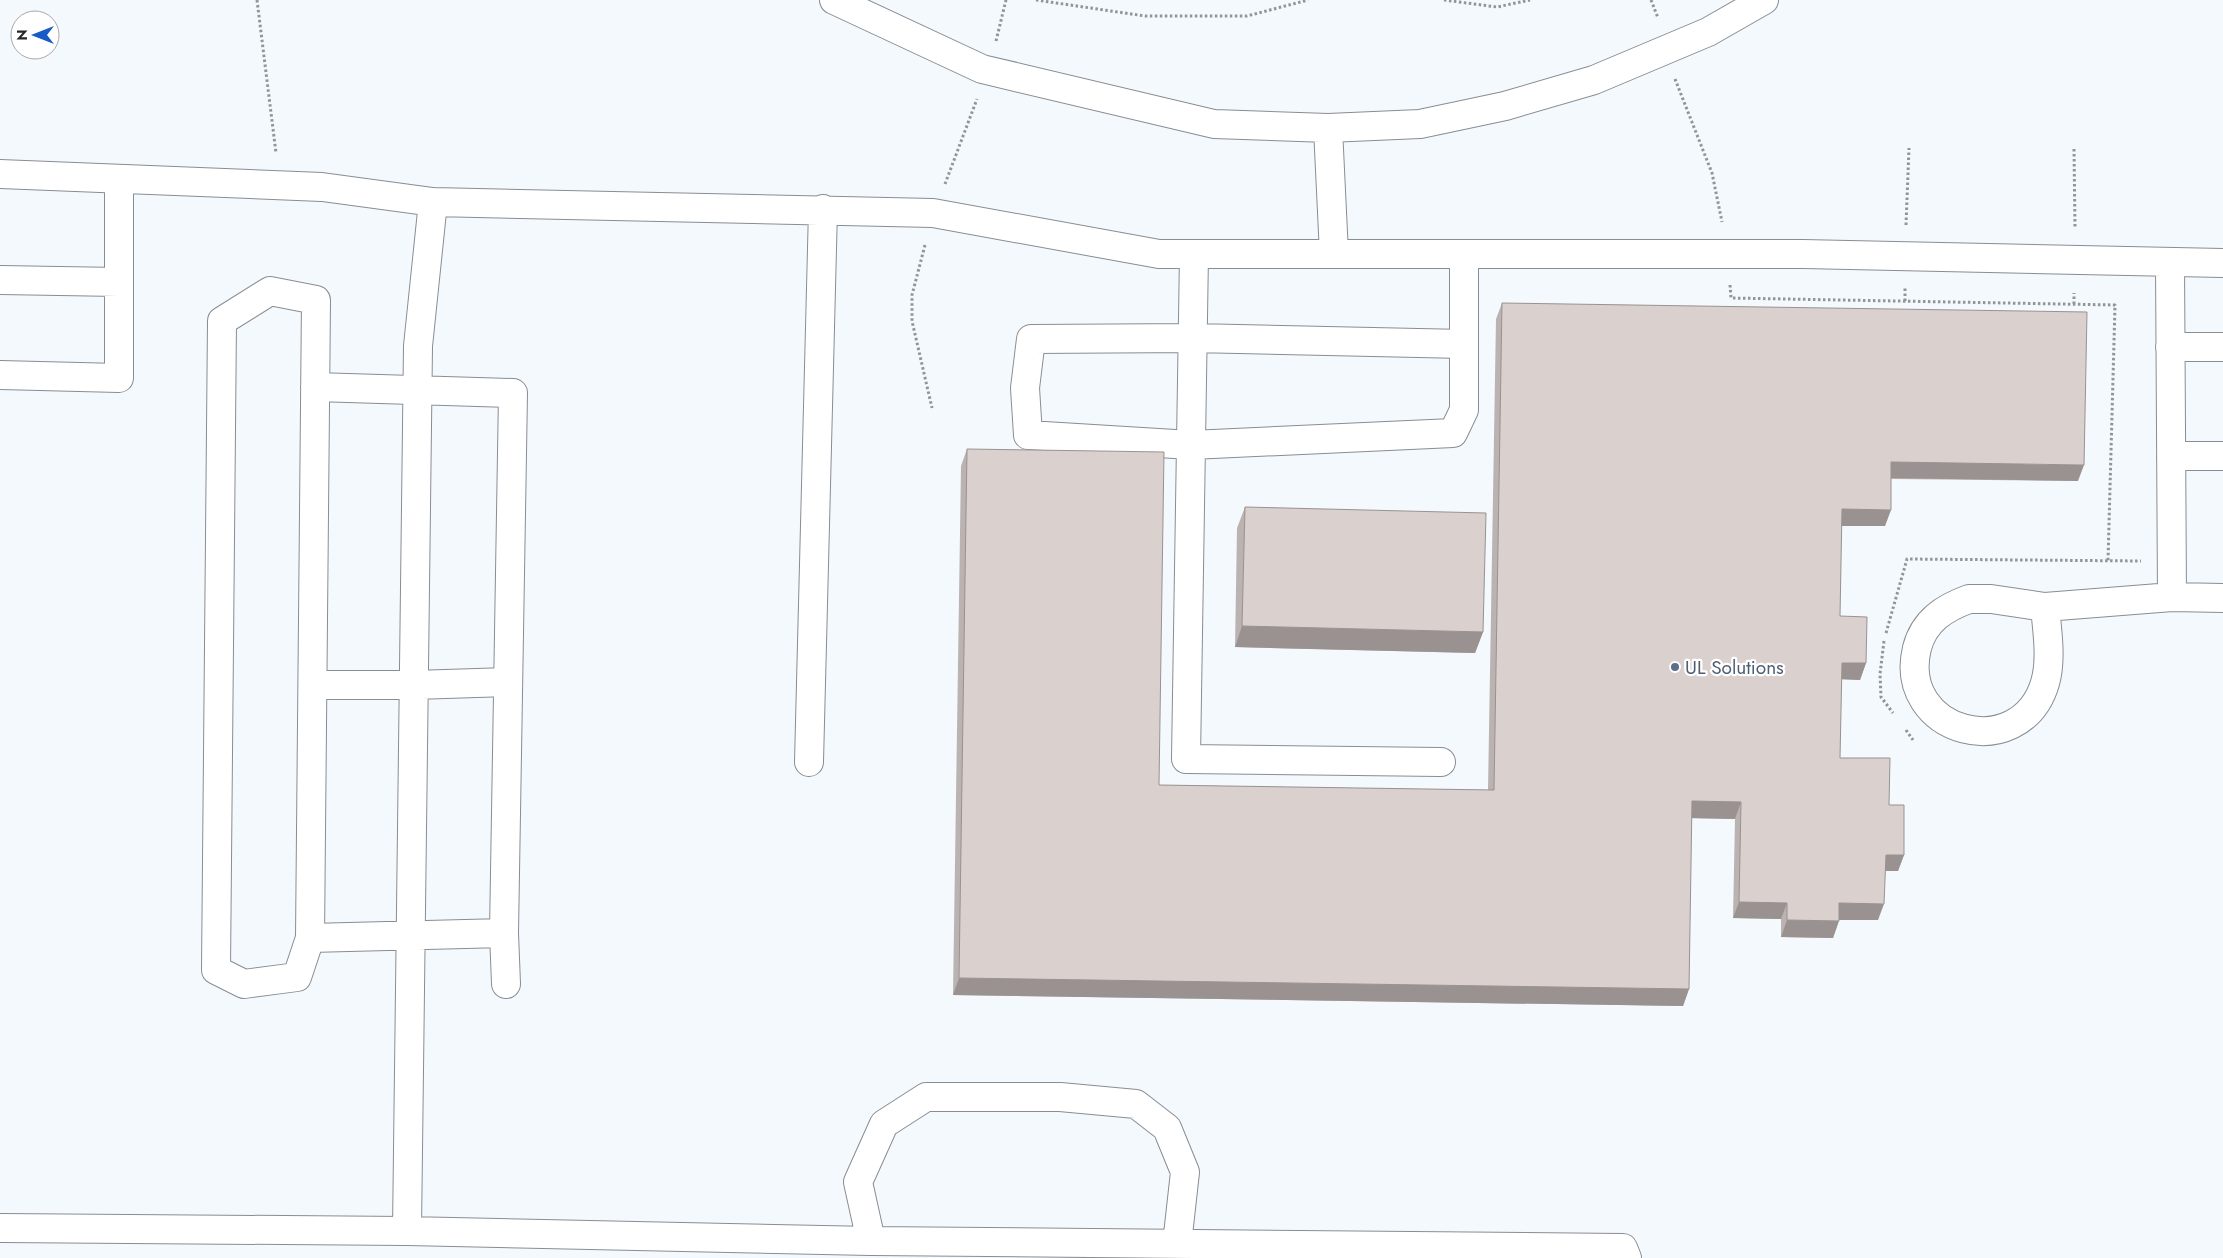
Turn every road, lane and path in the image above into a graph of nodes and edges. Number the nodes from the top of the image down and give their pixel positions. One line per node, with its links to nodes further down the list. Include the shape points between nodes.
1 (257, 0): 13 (path)
2 (834, 0): 10 (lane, via 982,69 1214,124)
3 (1036, 0): 4 (path, via 1145,16 1247,16)
4 (1308, 0)
5 (1444, 0): 6 (path, via 1498,7)
6 (1530, 0)
7 (1651, 0): 9 (path)
8 (1764, 0): 9 (lane, via 1708,32)
9 (1670, 48): 10 (lane, via 1594,80 1505,106 1420,124); 19 (path, via 1672,72 1712,172)
10 (1328, 128): 17 (lane)
11 (0, 174): 12 (lane)
12 (119, 180): 13 (lane); 23 (lane)
13 (280, 186): 14 (lane, via 322,187)
14 (433, 202): 15 (lane); 30 (lane, via 418,346)
15 (824, 209): 16 (lane, via 934,213 1159,254); 41 (lane)
16 (1194, 254): 17 (lane); 24 (lane)
17 (1334, 254): 18 (lane)
18 (1465, 254): 19 (lane); 25 (lane)
19 (1728, 254): 20 (lane); 34 (path, via 1731,298 2115,305)
20 (2170, 262): 21 (lane); 26 (lane)
21 (2223, 263)
22 (0, 280): 23 (lane)
23 (119, 282): 28 (lane, via 119,378)
24 (1193, 338): 25 (lane); 31 (lane); 31 (lane, via 1031,339 1025,388 1028,435)
25 (1464, 344): 31 (lane, via 1464,410 1454,433)
26 (2170, 347): 27 (lane); 32 (lane)
27 (2223, 347)
28 (0, 375)
29 (315, 387): 30 (lane); 39 (lane); 45 (lane, via 316,300 270,291 222,321 216,970 244,984 297,978)
30 (418, 391): 38 (lane, via 512,393); 40 (lane)
31 (1191, 445): 42 (lane, via 1186,759)
32 (2171, 456): 33 (lane); 35 (lane)
33 (2223, 456)
34 (2108, 561)
35 (2172, 597): 36 (lane); 37 (lane)
36 (2223, 598)
37 (2045, 607): 37 (lane, via 1969,599 1949,606 1932,619 1920,638 1914,659 1916,681 1924,701 1939,717 1958,728 1980,732 2002,729 2022,718 2037,702 2046,681 2048,637)
38 (508, 682): 40 (lane); 43 (lane)
39 (313, 685): 40 (lane); 45 (lane)
40 (414, 685): 44 (lane)
41 (809, 762)
42 (1441, 762)
43 (504, 933): 44 (lane); 46 (lane)
44 (411, 935): 45 (lane); 48 (lane)
45 (310, 938)
46 (506, 984)
47 (0, 1228): 48 (lane)
48 (407, 1231): 49 (lane)
49 (871, 1241): 50 (lane); 50 (lane, via 858,1182 884,1124 926,1097 1060,1097 1136,1104 1167,1128 1185,1172)
50 (1177, 1244): 51 (lane, via 1622,1248)
51 (1627, 1258)

